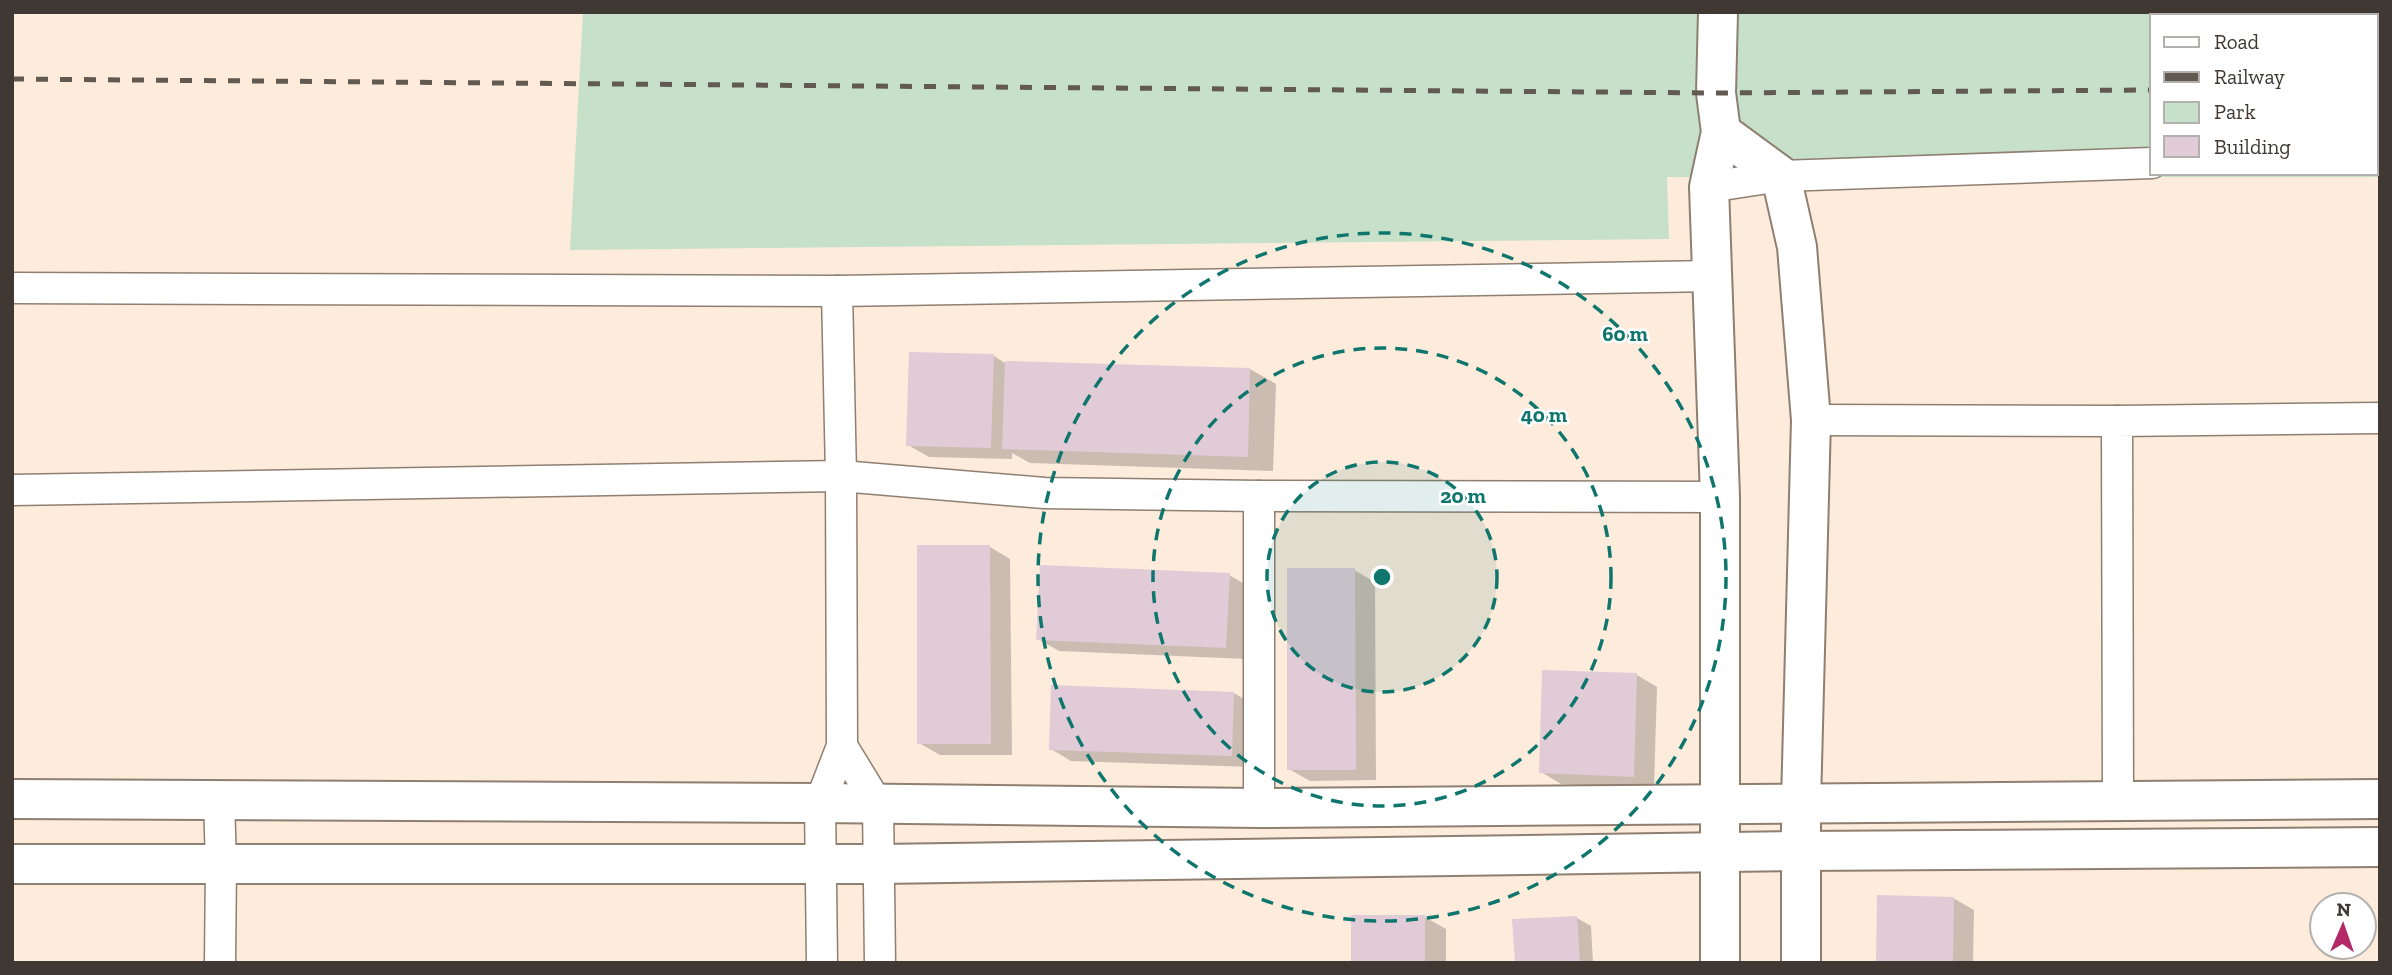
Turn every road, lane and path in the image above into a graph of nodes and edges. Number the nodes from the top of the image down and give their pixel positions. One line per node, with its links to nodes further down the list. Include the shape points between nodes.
1 (1718, 12): 2 (main road, via 1716,93)
2 (1721, 132): 4 (main road); 5 (main road)
3 (2150, 163): 4 (street)
4 (1781, 176): 5 (street); 10 (main road, via 1797,247)
5 (1709, 187): 6 (main road)
6 (1713, 276): 8 (street); 15 (main road)
7 (12, 288): 8 (street)
8 (836, 291): 12 (street)
9 (2380, 418): 11 (street)
10 (1811, 420): 11 (street); 22 (main road)
11 (2117, 421): 20 (street)
12 (841, 476): 13 (street); 14 (street, via 1044,493); 16 (street)
13 (12, 490)
14 (1259, 496): 15 (street); 25 (street)
15 (1720, 497): 23 (main road)
16 (842, 746): 21 (street); 24 (street)
17 (12, 799): 19 (main road)
18 (2380, 799): 20 (main road)
19 (219, 800): 21 (main road); 31 (street)
20 (2118, 801): 22 (main road)
21 (820, 803): 24 (main road); 29 (street)
22 (1801, 803): 23 (main road); 27 (main road)
23 (1720, 804): 25 (main road); 28 (main road)
24 (878, 805): 25 (main road); 32 (street)
25 (1259, 807)
26 (2380, 847): 27 (main road)
27 (1801, 851): 28 (main road); 37 (main road)
28 (1720, 852): 32 (main road); 36 (main road)
29 (821, 863): 31 (main road); 32 (main road); 34 (street)
30 (12, 864): 31 (main road)
31 (221, 864): 33 (street)
32 (880, 864): 35 (street)
33 (220, 963)
34 (822, 963)
35 (880, 963)
36 (1720, 963)
37 (1801, 963)

